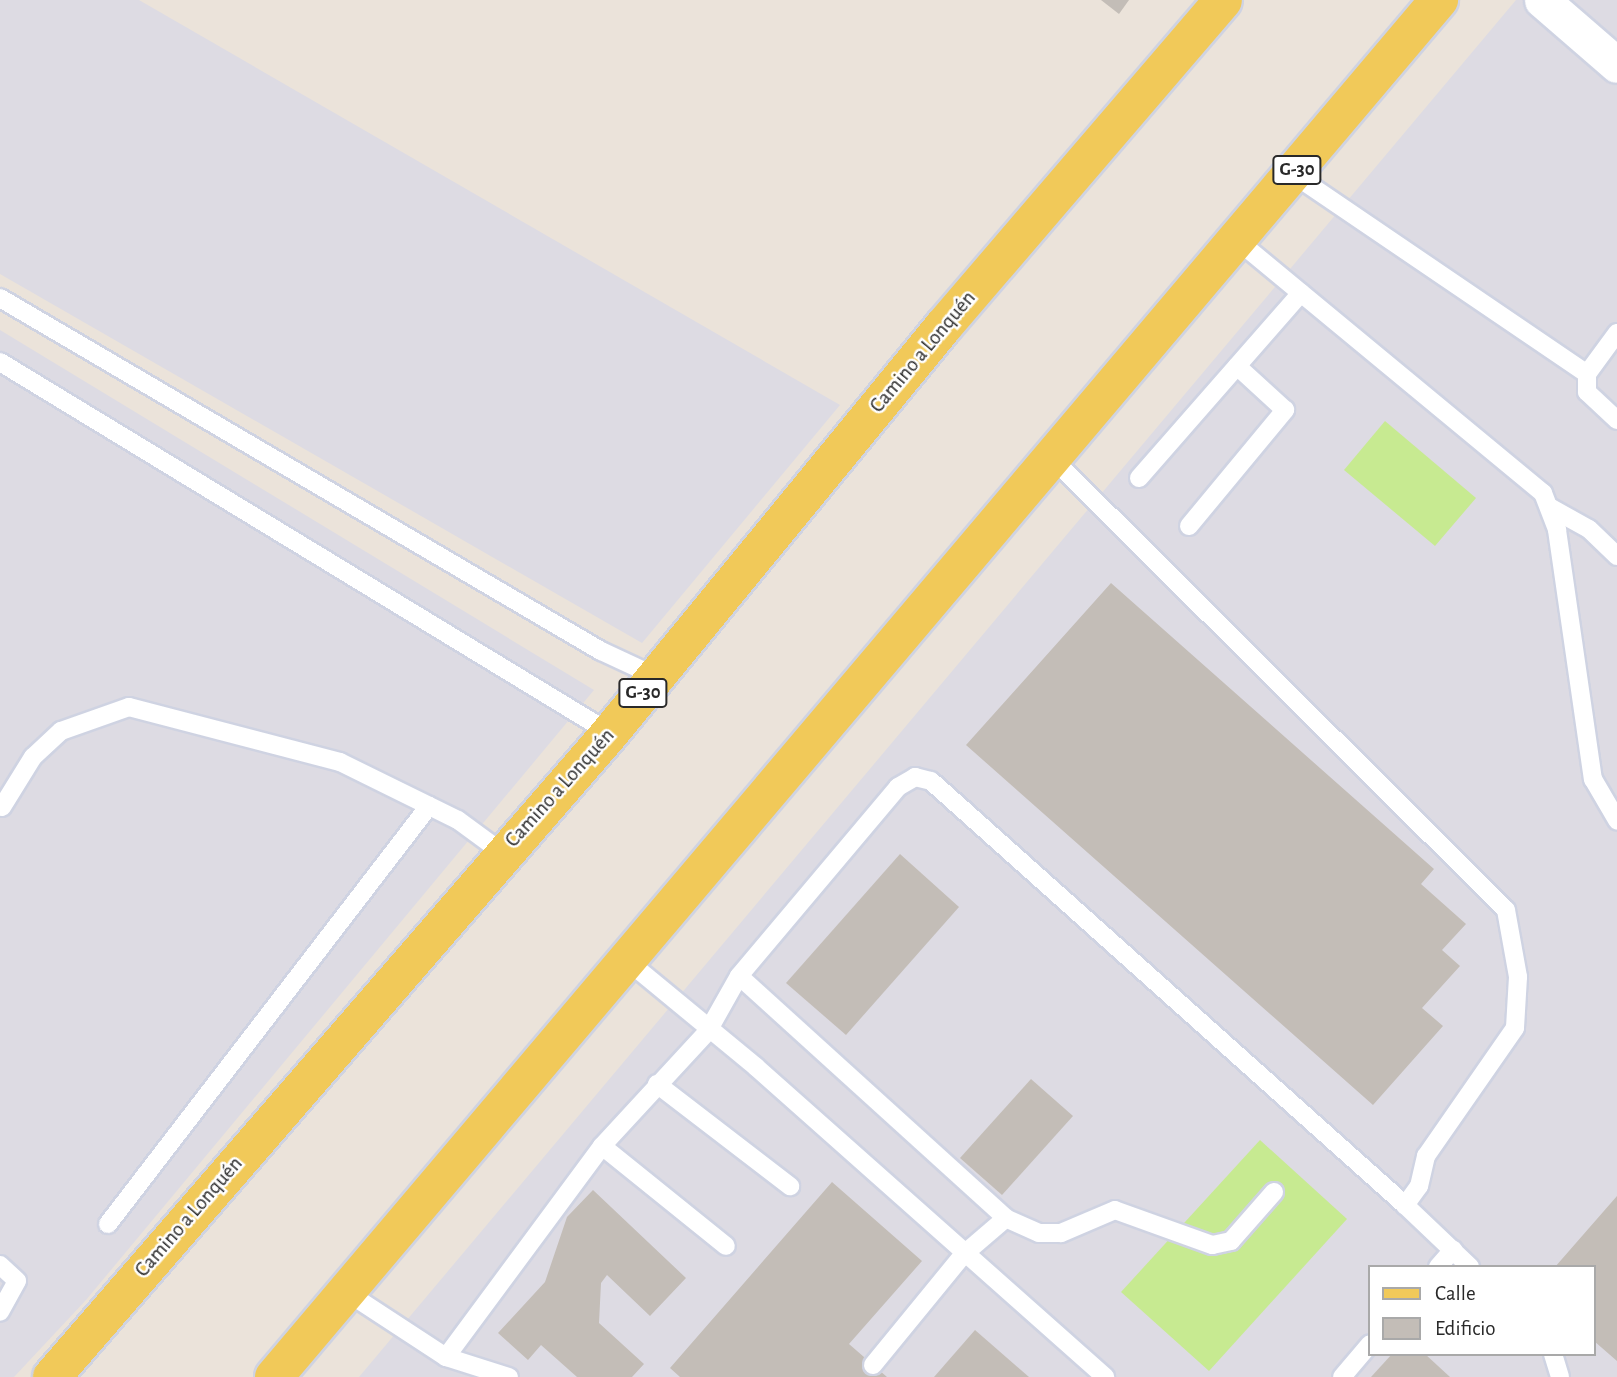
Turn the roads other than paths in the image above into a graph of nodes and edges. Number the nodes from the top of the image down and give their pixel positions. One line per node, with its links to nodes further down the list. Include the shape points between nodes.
1 (1223, 0): 19 (main road, Camino a Lonquén / G-30, via 943,327)
2 (1439, 0): 5 (main road, G-30)
3 (1542, 0): 4 (street)
4 (1617, 65)
5 (1293, 174): 6 (main road, G-30); 12 (lane)
6 (1237, 240): 7 (lane); 14 (main road, G-30)
7 (1301, 293): 11 (lane); 16 (lane, via 1543,494)
8 (0, 298): 19 (lane, via 601,651)
9 (1617, 333): 12 (lane)
10 (0, 362): 20 (lane)
11 (1237, 366): 15 (lane); 17 (lane, via 1285,410)
12 (1587, 374): 13 (lane, via 1587,392)
13 (1617, 420)
14 (1050, 456): 25 (main road, G-30); 32 (lane, via 1506,910 1518,977 1515,1028 1426,1156 1419,1186)
15 (1139, 478)
16 (1551, 508): 18 (lane, via 1589,529); 23 (lane, via 1593,779)
17 (1189, 526)
18 (1617, 556)
19 (657, 677): 20 (main road, Camino a Lonquén / G-30)
20 (610, 733): 24 (main road, Camino a Lonquén / G-30)
21 (429, 806): 22 (lane, via 340,762 128,708 61,731 33,757); 24 (lane); 34 (lane)
22 (2, 807)
23 (1617, 820)
24 (503, 853): 47 (main road, Camino a Lonquén / G-30)
25 (624, 958): 27 (lane); 41 (main road, G-30)
26 (739, 976): 27 (lane); 32 (lane, via 898,787 915,777 931,780); 33 (lane)
27 (708, 1031): 28 (lane); 37 (lane, via 756,1067)
28 (657, 1084): 29 (lane); 30 (lane)
29 (603, 1146): 35 (lane); 45 (lane)
30 (790, 1186)
31 (1274, 1192): 33 (lane, via 1231,1241 1212,1245 1115,1210 1061,1233 1039,1233)
32 (1405, 1205): 36 (lane)
33 (1006, 1218): 37 (lane)
34 (108, 1224)
35 (726, 1246)
36 (1453, 1250): 39 (lane); 40 (lane)
37 (964, 1254): 46 (lane); 50 (lane)
38 (0, 1265): 42 (lane, via 18,1281)
39 (1440, 1265)
40 (1468, 1265)
41 (345, 1291): 45 (lane); 48 (main road, G-30)
42 (0, 1312)
43 (1368, 1346): 51 (lane)
44 (1554, 1356): 52 (lane)
45 (446, 1357): 49 (lane)
46 (873, 1365)
47 (52, 1377)
48 (274, 1377)
49 (509, 1377)
50 (1105, 1377)
51 (1342, 1377)
52 (1560, 1377)

